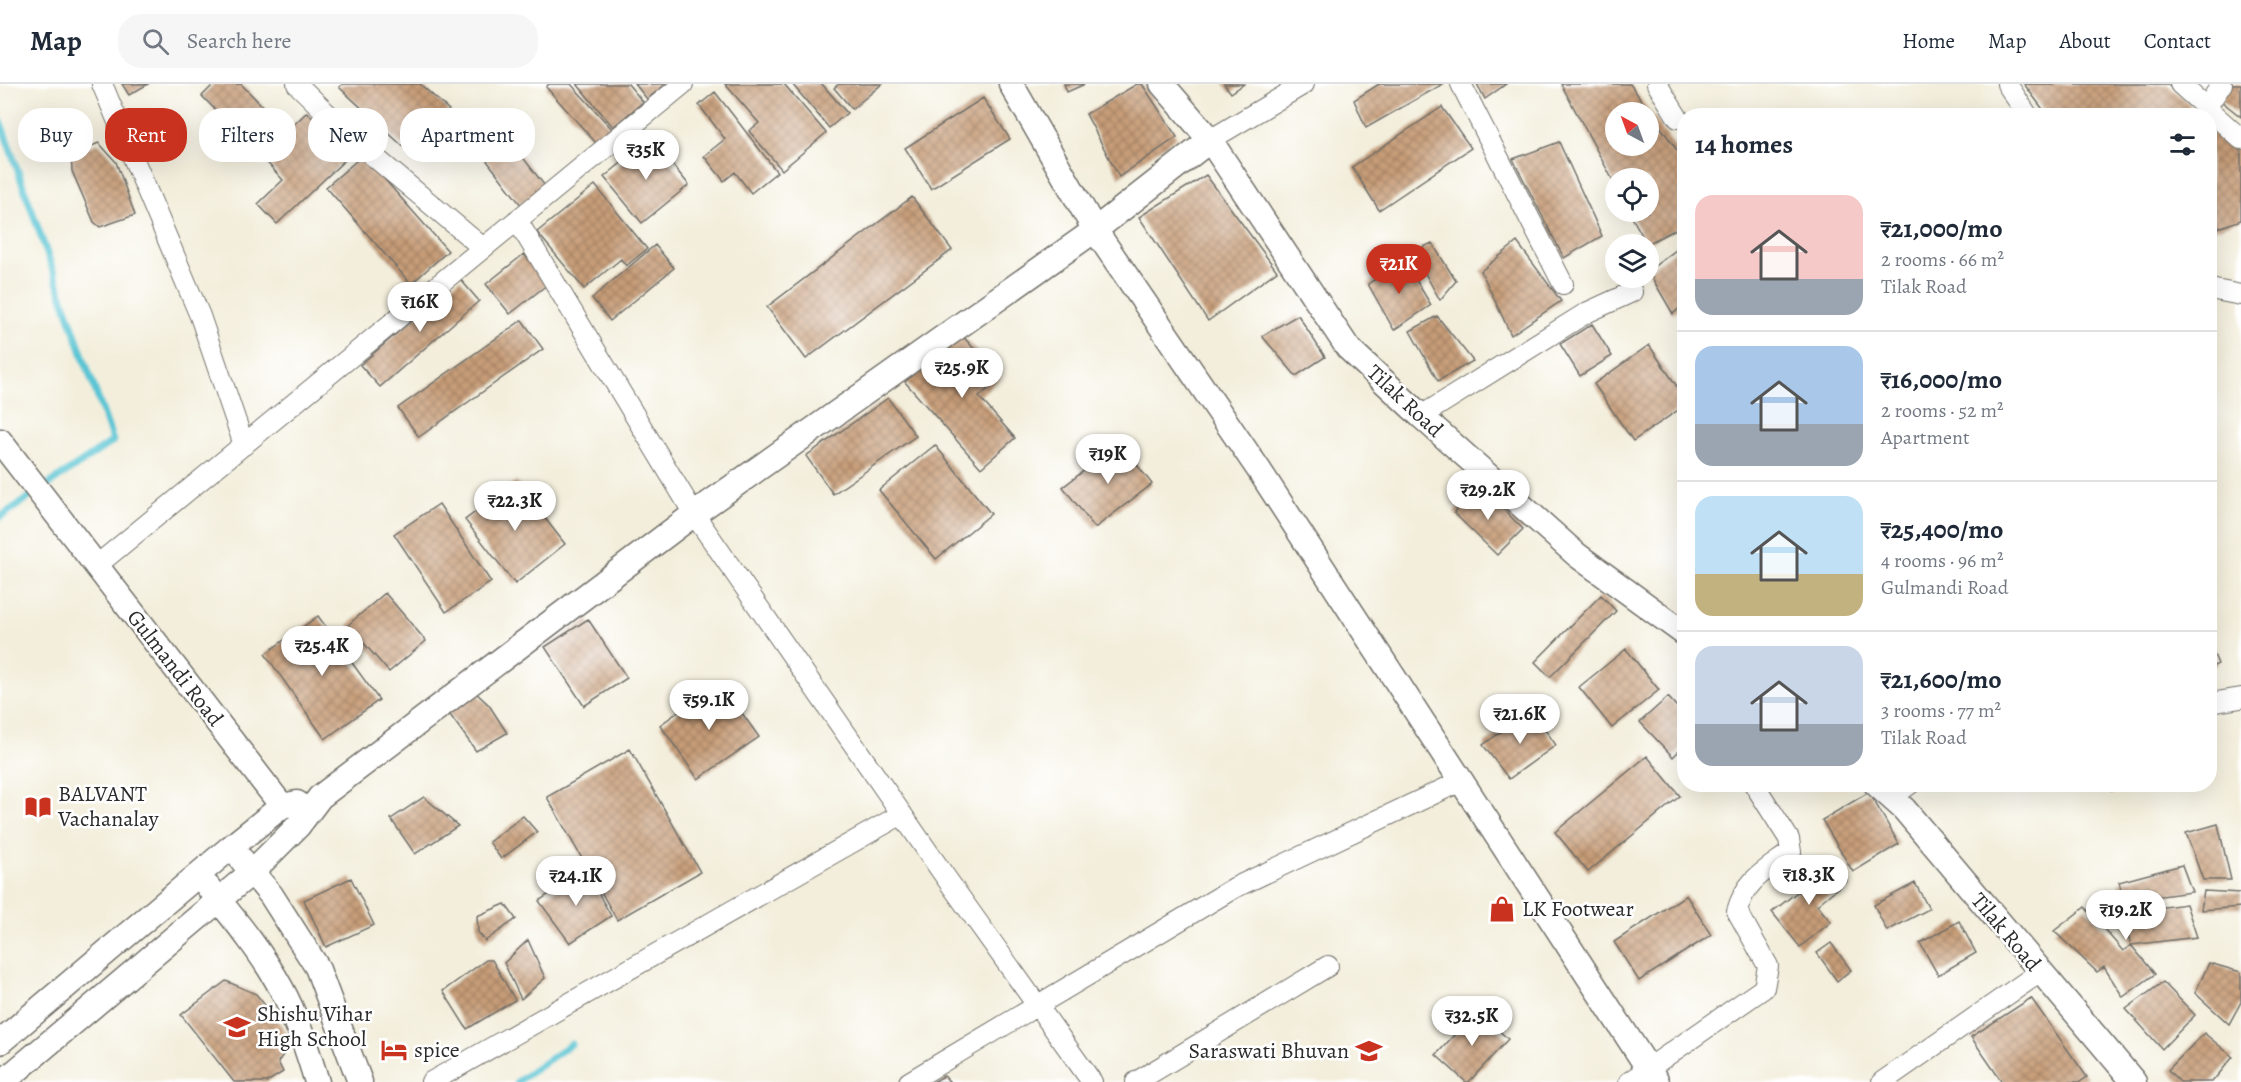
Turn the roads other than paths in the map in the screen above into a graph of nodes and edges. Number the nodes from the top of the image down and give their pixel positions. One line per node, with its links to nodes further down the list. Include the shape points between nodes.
1 (102, 84): 26 (street, via 200,316)
2 (297, 84): 20 (street, via 353,139)
3 (683, 84): 18 (street)
4 (1011, 84): 19 (street)
5 (1162, 84): 17 (street, Tilak Road)
6 (1304, 84): 17 (street)
7 (1461, 84): 21 (street)
8 (1657, 84): 14 (street)
9 (2007, 84): 12 (street)
10 (2180, 84): 13 (street)
11 (2222, 84): 13 (street)
12 (2023, 108)
13 (2206, 108)
14 (1677, 116)
15 (2217, 118): 16 (street)
16 (2241, 139)
17 (1210, 140): 19 (street); 25 (street, Tilak Road, via 1348,348)
18 (517, 220): 20 (street); 28 (street)
19 (1095, 230): 28 (street); 33 (street, via 1259,470)
20 (483, 248): 26 (street)
21 (1563, 284)
22 (2217, 290): 24 (street)
23 (1632, 292): 25 (street, via 1586,313)
24 (2241, 295)
25 (1421, 416): 30 (street, Tilak Road, via 1577,555)
26 (244, 445): 29 (street)
27 (9, 457): 29 (street, Gulmandi Road)
28 (694, 514): 36 (street); 38 (street)
29 (96, 566): 37 (street, Gulmandi Road)
30 (1677, 628)
31 (2241, 698): 32 (street)
32 (2217, 702)
33 (1461, 781): 45 (street, via 1234,888); 47 (street)
34 (1759, 792): 47 (street, via 1789,838 1791,852 1749,883 1737,911 1768,966 1764,988)
35 (1894, 792): 44 (street, Tilak Road)
36 (320, 797): 37 (street); 40 (street, via 298,826)
37 (282, 806): 39 (street)
38 (902, 814): 45 (street); 51 (street)
39 (231, 847): 40 (street); 41 (street)
40 (252, 872): 42 (street); 50 (street, via 272,895 317,966)
41 (199, 875): 42 (street); 46 (street)
42 (219, 900): 48 (street); 49 (street, via 238,921 281,988)
43 (1328, 966): 54 (street)
44 (2040, 972): 55 (street); 56 (street, Tilak Road)
45 (1038, 1006): 52 (street); 53 (street)
46 (0, 1042)
47 (1645, 1078)
48 (3, 1082)
49 (317, 1082)
50 (360, 1082)
51 (430, 1082)
52 (909, 1082)
53 (1092, 1082)
54 (1136, 1082)
55 (1881, 1082)
56 (2134, 1082)

